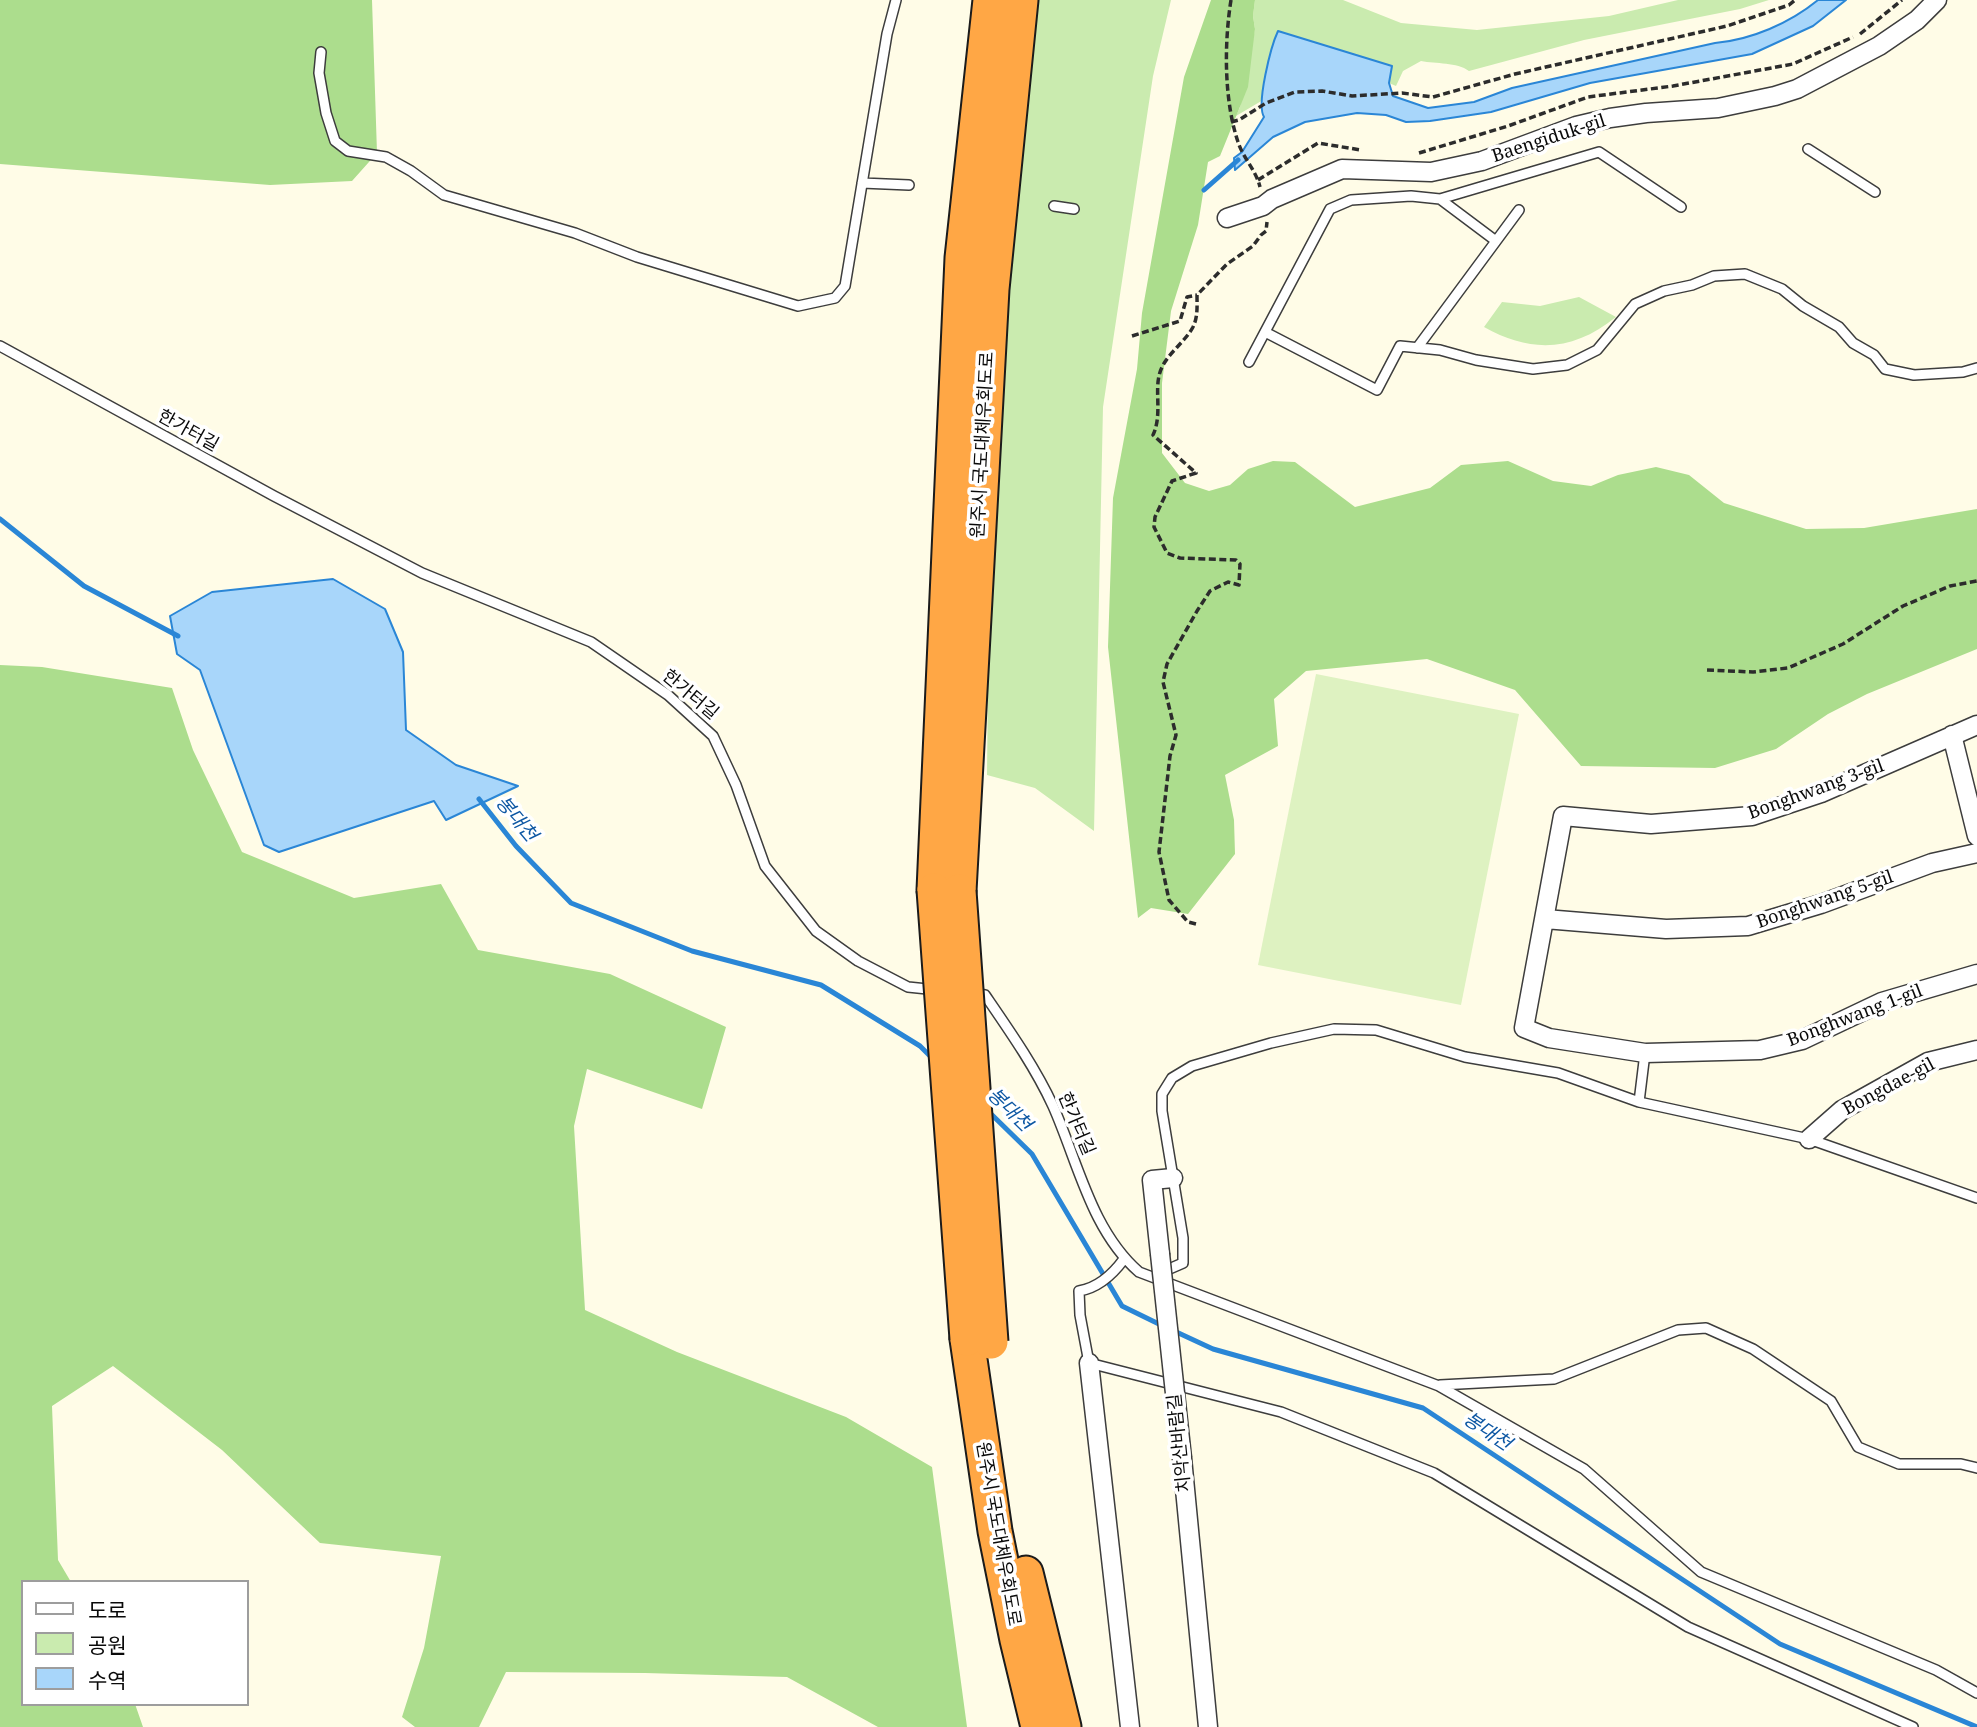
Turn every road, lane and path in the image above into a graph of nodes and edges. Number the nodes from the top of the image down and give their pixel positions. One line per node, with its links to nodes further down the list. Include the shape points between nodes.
1 (896, 0): 15 (lane)
2 (990, 0): 39 (highway, 원주시 국도대체우회도로, via 962,258)
3 (1021, 0): 39 (highway, 원주시 국도대체우회도로, via 992,289)
4 (1231, 0): 9 (path, via 1226,61)
5 (1795, 0): 9 (path, via 1727,26 1433,97 1295,92)
6 (1902, 0): 12 (path, via 1858,35 1793,64 1588,97)
7 (1937, 0): 23 (street, Baengiduk-gil, via 1879,46 1775,96 1718,108 1610,118 1482,161 1431,172 1342,169)
8 (321, 52): 15 (lane, via 319,73 326,113 335,141 348,151 386,157 444,195 798,306 835,298 845,286)
9 (1231, 122): 13 (path)
10 (1808, 149): 17 (lane)
11 (1367, 151): 14 (path, via 1318,143)
12 (1417, 153)
13 (1252, 167)
14 (1258, 180)
15 (862, 183): 16 (lane)
16 (909, 185)
17 (1875, 192)
18 (1440, 200): 20 (lane, via 1599,152); 25 (lane); 27 (lane, via 1411,196 1351,200 1330,209)
19 (1054, 206): 21 (lane)
20 (1681, 206)
21 (1074, 209)
22 (1519, 210): 25 (lane)
23 (1227, 218)
24 (1267, 221): 26 (path, via 1266,231 1253,246 1227,264)
25 (1496, 241): 30 (lane)
26 (1197, 295): 28 (path, via 1187,297 1180,321); 41 (path, via 1193,327 1159,376 1153,435 1196,473 1172,481 1155,517 1154,527 1167,552 1180,558 1236,560 1240,564 1239,585 1228,582 1210,591 1167,664 1163,682 1176,735 1159,852 1169,900 1188,922)
27 (1265, 332): 30 (lane, via 1377,390 1400,346); 31 (lane)
28 (1132, 335)
29 (0, 346): 43 (lane, 한가터길, via 422,573 591,642 668,695 713,736 765,866 816,930 859,961 908,987)
30 (1416, 348): 32 (lane, via 1533,369 1567,365 1597,350 1635,304 1664,290 1714,276 1745,274 1782,289 1839,327 1885,369 1914,375)
31 (1249, 362)
32 (1977, 368)
33 (1977, 581): 34 (path, via 1950,586 1903,606 1843,644 1788,668)
34 (1707, 670)
35 (1977, 725): 36 (street, Bonghwang 3-gil)
36 (1952, 736): 37 (street); 40 (street, Bonghwang 3-gil, via 1821,793 1752,816 1651,824 1563,816)
37 (1977, 836)
38 (1977, 853): 40 (street, Bonghwang 5-gil, via 1932,863 1748,926 1666,929)
39 (946, 891): 53 (highway, bridge)
40 (1545, 919): 46 (street, Bonghwang 1-gil, via 1524,1028 1549,1038)
41 (1196, 924)
42 (1977, 974): 46 (street, Bonghwang 1-gil, via 1882,1002 1802,1040 1760,1050)
43 (946, 991)
44 (959, 992): 51 (lane, 한가터길, via 985,995 1016,1041 1052,1103 1096,1216)
45 (1977, 1050): 48 (street, Bongdae-gil, via 1928,1062 1842,1110)
46 (1645, 1053): 47 (lane)
47 (1639, 1102): 48 (lane); 49 (lane, via 1558,1073 1465,1057 1376,1030 1334,1029 1271,1042 1192,1066 1172,1078 1162,1094 1162,1111)
48 (1809, 1139): 50 (lane)
49 (1173, 1178): 52 (lane, via 1183,1263); 61 (street, 치악산바람길, bridge, via 1152,1180)
50 (1977, 1198)
51 (1124, 1259): 52 (lane, 한가터길); 54 (lane, via 1116,1270 1079,1291)
52 (1151, 1277): 55 (lane, 한가터길)
53 (979, 1340): 58 (highway, 원주시 국도대체우회도로, via 995,1531); 59 (highway, 원주시 국도대체우회도로)
54 (1089, 1363): 60 (street); 62 (lane, via 1281,1412 1434,1473 1688,1627)
55 (1439, 1385): 56 (lane, via 1554,1379 1678,1330 1706,1328 1753,1349 1830,1401 1858,1447 1899,1464); 57 (lane, via 1584,1469 1702,1572 1936,1670)
56 (1977, 1468)
57 (1977, 1693)
58 (1038, 1727)
59 (1063, 1727)
60 (1130, 1727)
61 (1208, 1727)
62 (1913, 1727)

